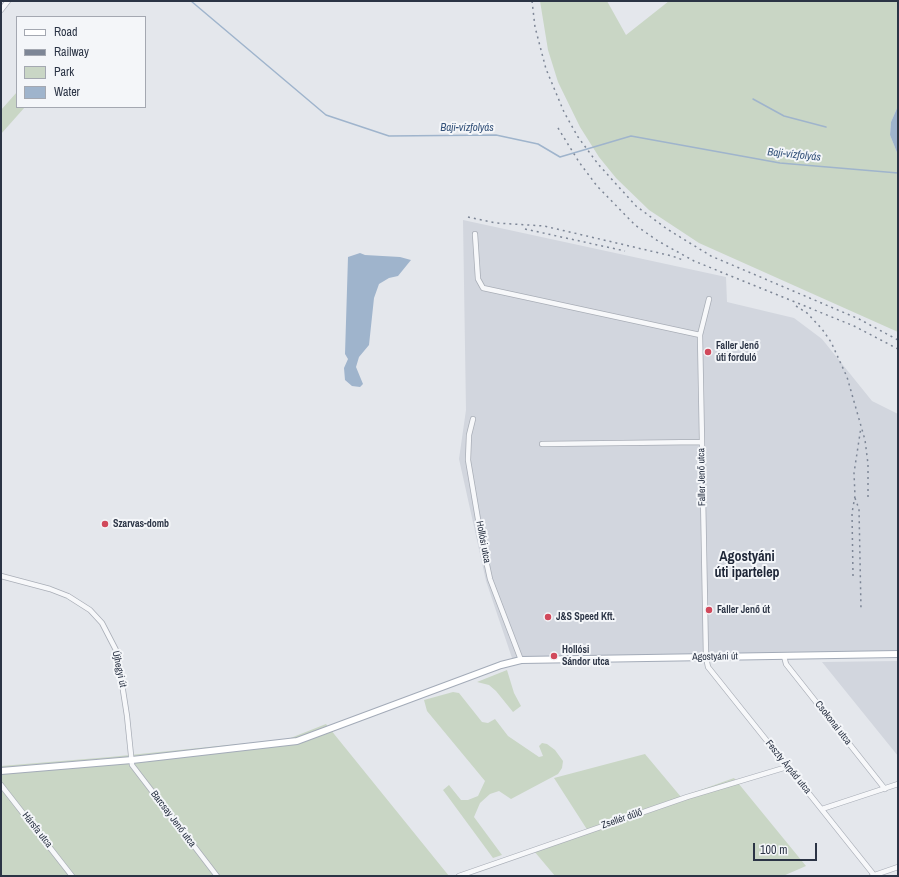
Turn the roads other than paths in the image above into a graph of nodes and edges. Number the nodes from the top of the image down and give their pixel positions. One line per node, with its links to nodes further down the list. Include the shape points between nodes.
1 (8, 1): 2 (street)
2 (1, 10)
3 (476, 234): 5 (street, via 478,279 483,288)
4 (709, 299): 5 (street, Faller Jenő utca)
5 (700, 335): 7 (street, Faller Jenő utca)
6 (472, 419): 13 (street, Hollósi utca, via 468,460 481,537 490,578)
7 (702, 442): 8 (street); 12 (street, Faller Jenő utca)
8 (542, 444)
9 (1, 576): 14 (street, Újhegyi út, via 68,596 90,610 102,624 116,652)
10 (898, 654): 11 (main road, Agostyáni út)
11 (784, 656): 12 (main road, Agostyáni út); 19 (street, Csokonai utca, via 786,664)
12 (706, 657): 13 (main road, Agostyáni út); 15 (street, Feszty Árpád utca, via 708,667)
13 (521, 660): 14 (main road, Agostyáni út, via 501,664 297,741)
14 (132, 760): 16 (main road, Agostyáni út); 23 (street, Barcsay Jenő utca, via 134,769)
15 (787, 767): 20 (street, Feszty Árpád utca); 24 (street, Zsellér dűlő, via 687,797)
16 (1, 772)
17 (898, 784): 19 (street)
18 (1, 785): 22 (street, Hársfa utca)
19 (885, 789): 20 (street)
20 (822, 808): 25 (street, Feszty Árpád utca)
21 (898, 867): 25 (street)
22 (72, 876)
23 (217, 876)
24 (459, 876)
25 (873, 876)

